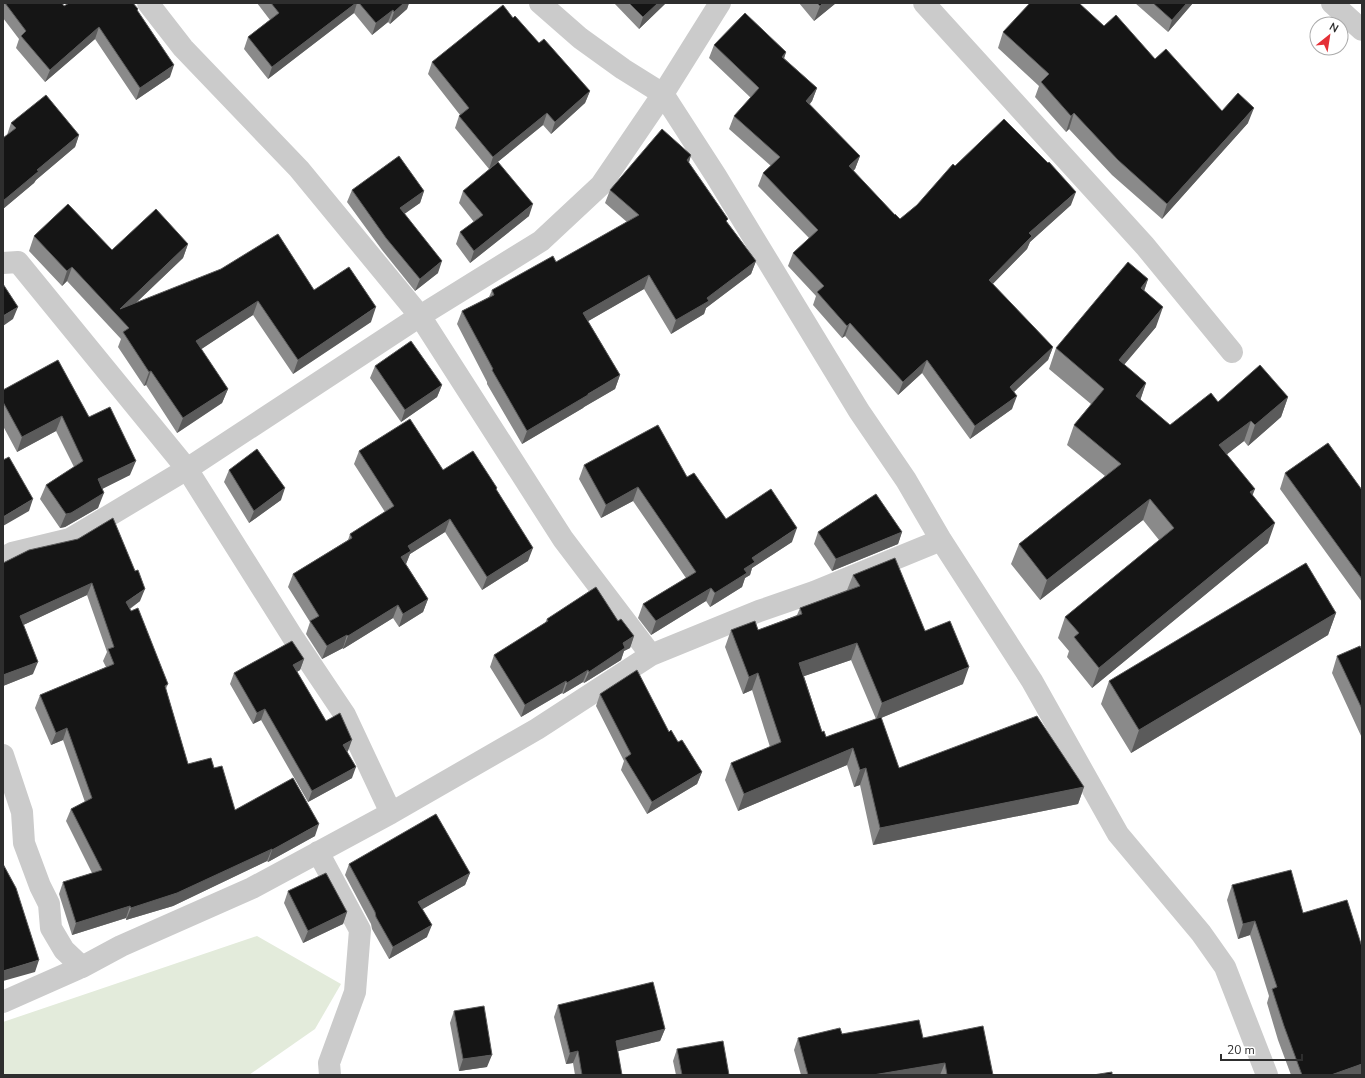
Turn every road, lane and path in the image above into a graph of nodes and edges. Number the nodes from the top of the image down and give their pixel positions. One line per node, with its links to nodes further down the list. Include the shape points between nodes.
1 (148, 3): 9 (street, via 183,48 299,169)
2 (540, 3): 7 (street, via 580,38)
3 (720, 3): 7 (street)
4 (924, 3): 10 (street, via 1145,246)
5 (1332, 3): 6 (street)
6 (1362, 30)
7 (663, 94): 9 (street, via 601,185 541,241); 12 (street, via 859,411 906,480)
8 (3, 263): 11 (street, via 18,262)
9 (420, 316): 11 (street); 14 (street, via 563,539)
10 (1232, 352)
11 (187, 469): 13 (street, via 70,539 12,553); 16 (street, via 345,716)
12 (941, 540): 14 (street); 21 (street, via 1032,681 1118,834 1201,933 1225,968)
13 (3, 558)
14 (651, 655): 16 (street, via 537,729)
15 (3, 755): 18 (street, via 22,812 24,843 49,904 51,928 64,950)
16 (391, 813): 17 (street)
17 (318, 852): 18 (street, via 252,888 121,946); 20 (street, via 360,930 355,992 329,1063)
18 (82, 967): 19 (street)
19 (3, 1002)
20 (330, 1075)
21 (1267, 1075)

